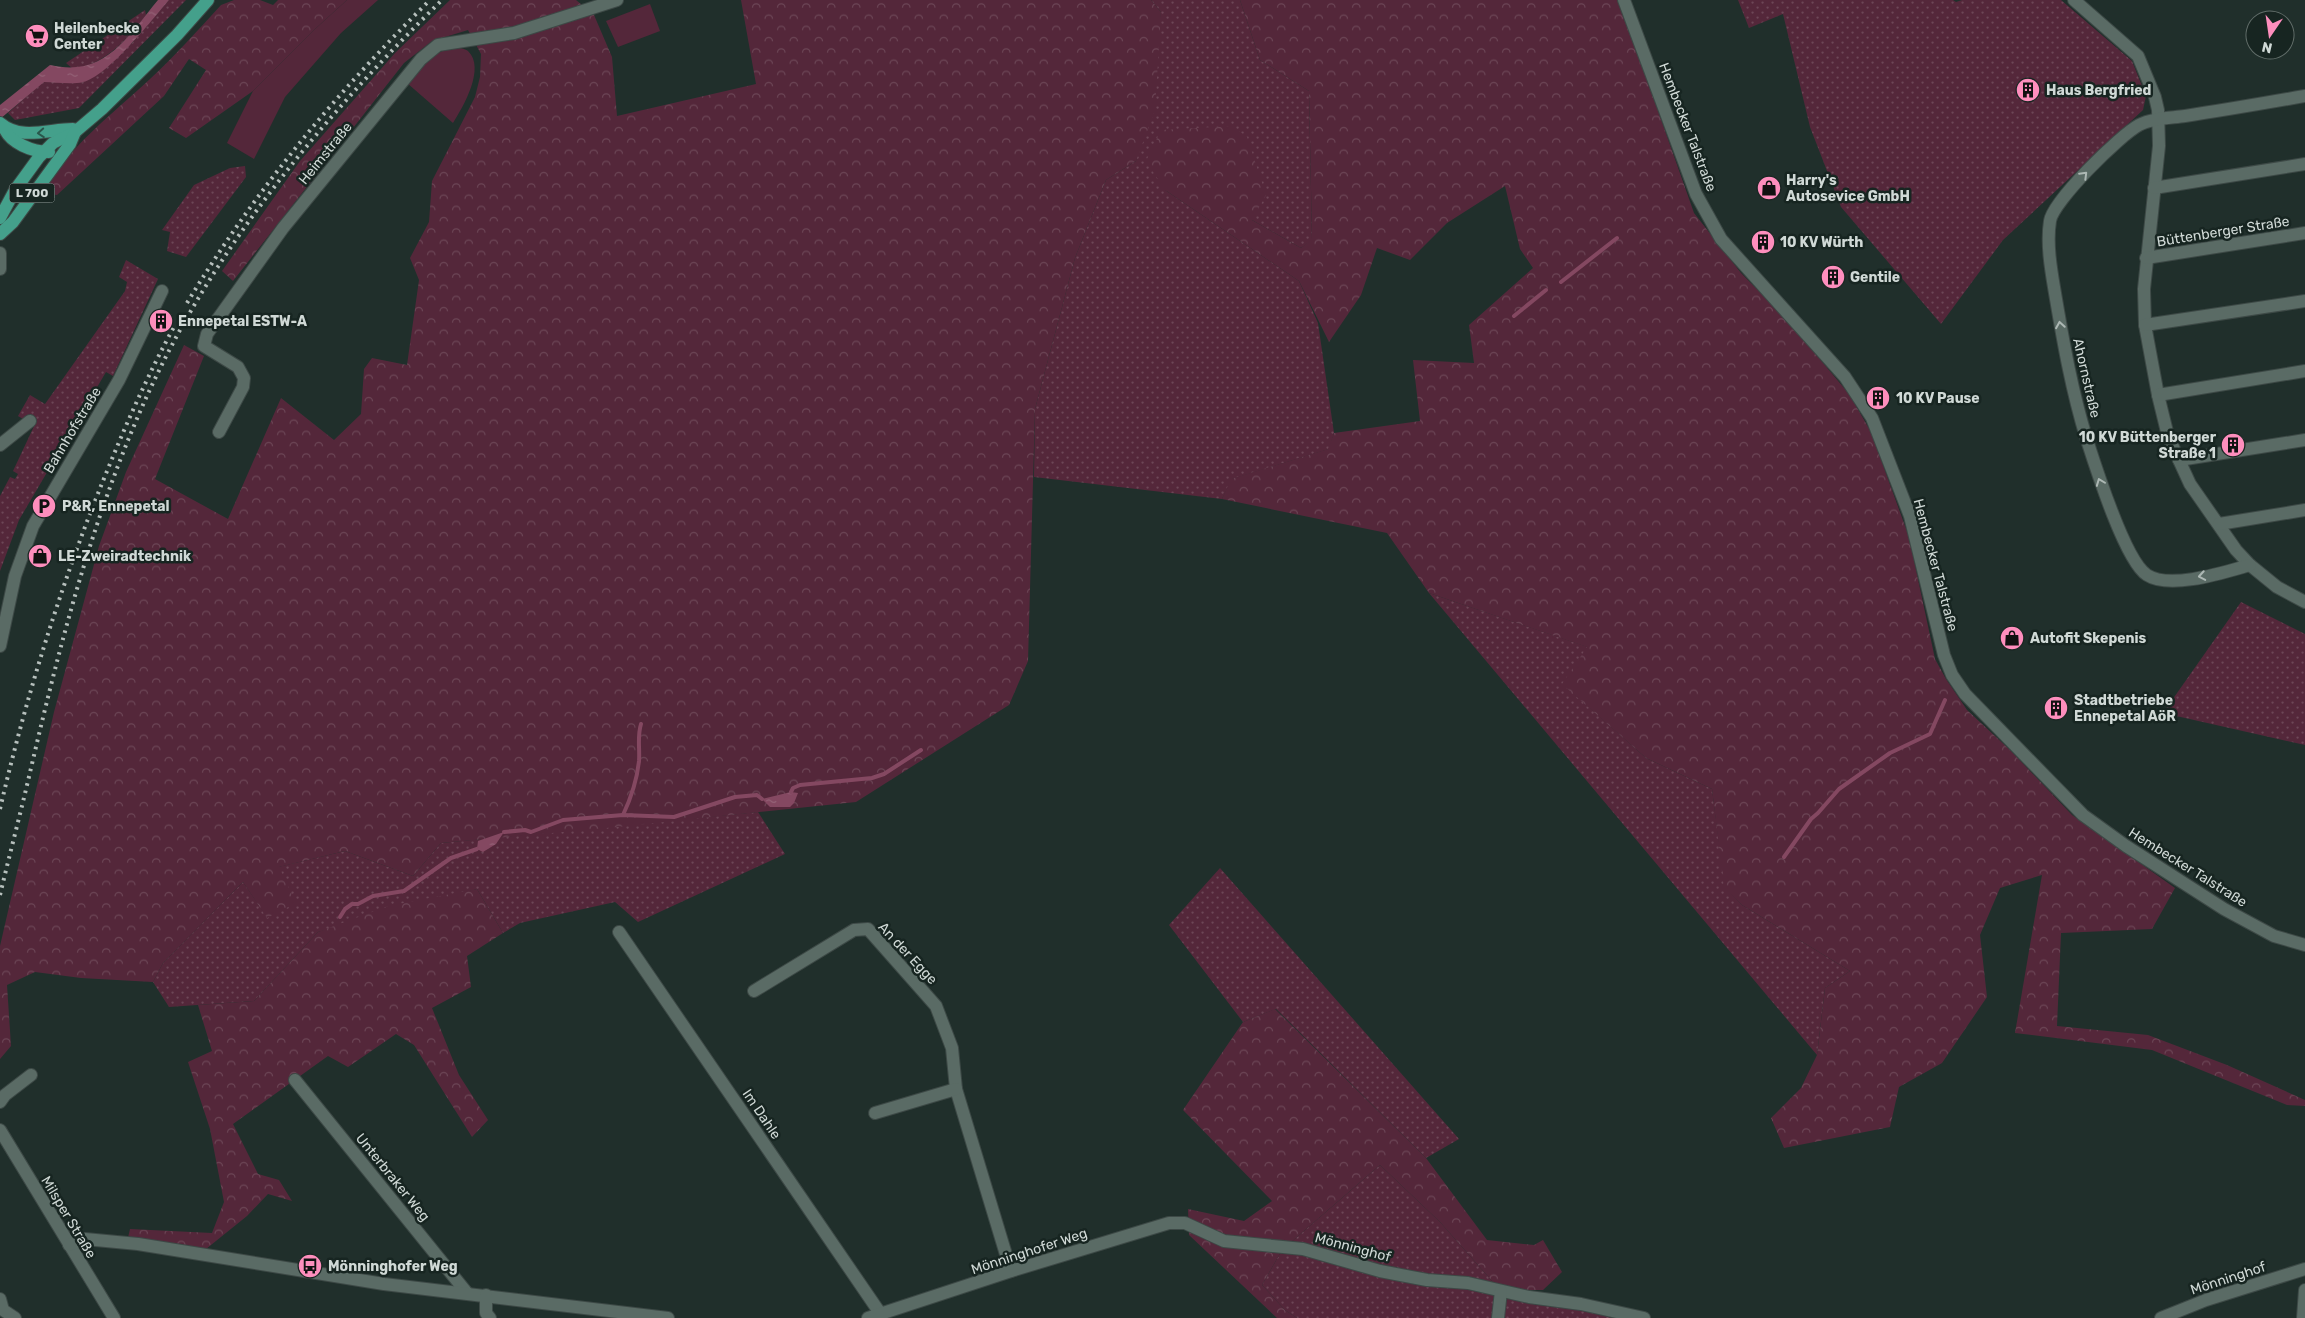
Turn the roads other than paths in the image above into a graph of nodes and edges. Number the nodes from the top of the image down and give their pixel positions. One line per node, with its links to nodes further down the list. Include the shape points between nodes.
1 (208, 0): 8 (main road, L 700, via 138,75)
2 (617, 0): 25 (street, Heimstraße, via 514,33 438,45 421,59 283,228 207,334 204,346 238,368 244,378)
3 (1624, 0): 35 (street, Hembecker Talstraße, via 1696,194 1721,239 1845,377 1872,418 1910,516 1944,654 1952,675 1965,694 2083,815 2224,909 2274,936)
4 (2074, 0): 6 (street, Büttenberger Straße, via 2138,56 2155,97)
5 (2305, 96): 6 (street)
6 (2158, 121): 12 (street, Büttenberger Straße); 31 (street, Ahornstraße, one-way to 6, via 2167,581 2150,577 2141,570 2132,559 2098,478 2068,375 2053,281 2050,220 2066,193 2117,142 2140,124)
7 (2, 125): 8 (main road, one-way to 7, via 29,134); 10 (main road, via 17,142)
8 (76, 130): 9 (main road, L 700); 10 (main road, L 700, via 52,143)
9 (64, 151): 10 (main road); 15 (main road, L 700, via 13,222)
10 (44, 152): 13 (main road, L 700, via 15,190)
11 (2305, 164): 12 (street)
12 (2154, 188): 17 (street, Büttenberger Straße)
13 (0, 218)
14 (2305, 233): 17 (street, Büttenberger Straße)
15 (0, 234)
16 (0, 253): 18 (street)
17 (2146, 258): 21 (street, Büttenberger Straße)
18 (0, 270)
19 (162, 291): 33 (street, Bahnhofstraße, via 119,380 33,526 15,576)
20 (2305, 301): 21 (street)
21 (2145, 325): 23 (street, Büttenberger Straße)
22 (2305, 371): 23 (street)
23 (2158, 394): 28 (street, Büttenberger Straße, via 2168,436)
24 (30, 421): 27 (street)
25 (219, 432)
26 (2305, 440): 28 (street)
27 (0, 445)
28 (2179, 460): 30 (street, Büttenberger Straße, via 2202,502)
29 (2305, 510): 30 (street)
30 (2219, 524): 31 (street, Büttenberger Straße)
31 (2250, 565): 32 (street, Büttenberger Straße, via 2287,594)
32 (2305, 602)
33 (0, 646)
34 (619, 932): 52 (street, Im Dahle)
35 (2305, 945)
36 (754, 991): 39 (street, An der Egge, via 854,930 868,929 936,1006 952,1048)
37 (31, 1075): 40 (street)
38 (295, 1080): 49 (street, Unterbraker Weg)
39 (956, 1090): 41 (street); 46 (street, An der Egge)
40 (0, 1102)
41 (874, 1113)
42 (3, 1135): 44 (street, Milsper Straße)
43 (1198, 1230): 46 (street, Mönninghofer Weg, via 1185,1223 1169,1222); 48 (street, Mönninghof, via 1224,1241 1303,1249 1380,1271 1427,1280 1468,1283)
44 (69, 1245): 49 (street, via 85,1239 138,1244 384,1284); 54 (street, Milsper Straße)
45 (2305, 1269): 60 (street, Mönninghof, via 2206,1300)
46 (1011, 1270): 52 (street, Mönninghofer Weg, via 940,1296)
47 (2305, 1290): 61 (street)
48 (1501, 1291): 58 (street); 59 (street, Mönninghof)
49 (467, 1293): 50 (street)
50 (486, 1295): 55 (street, via 486,1313); 56 (street)
51 (0, 1299): 53 (street, via 3,1310)
52 (880, 1313): 57 (street, Mönninghofer Weg)
53 (15, 1318)
54 (114, 1318)
55 (490, 1318)
56 (668, 1318)
57 (868, 1318)
58 (1498, 1318)
59 (1644, 1318)
60 (2161, 1318)
61 (2302, 1318)

